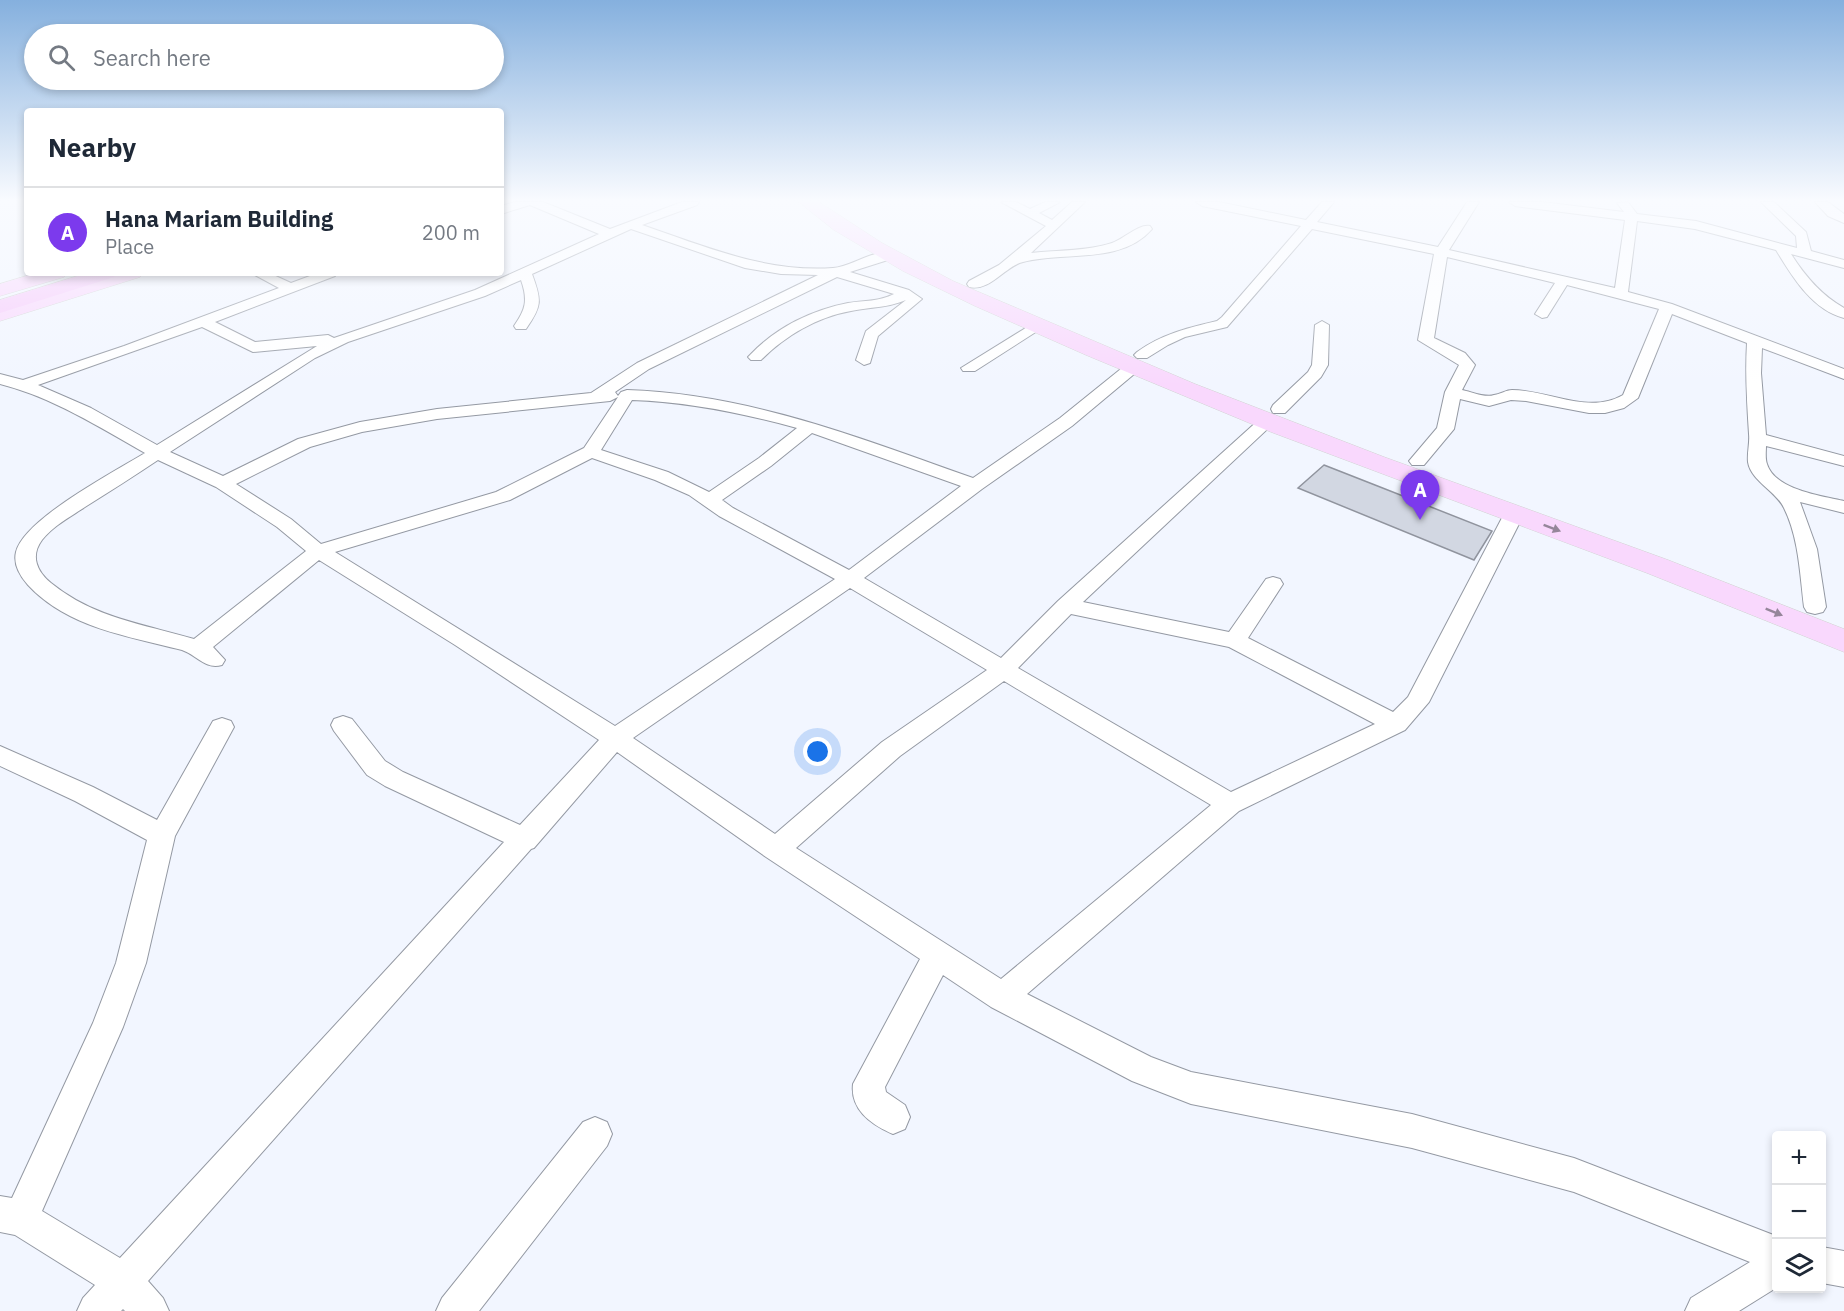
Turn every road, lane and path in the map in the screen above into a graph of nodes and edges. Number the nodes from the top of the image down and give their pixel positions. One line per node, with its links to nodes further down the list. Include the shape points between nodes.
1 (546, 263): 13 (street)
2 (743, 263): 12 (street, via 781,270)
3 (864, 263): 12 (street)
4 (904, 263): 27 (main road)
5 (930, 263): 21 (main road)
6 (1012, 263): 21 (street)
7 (1274, 263): 41 (street, via 1222,324 1161,340)
8 (1439, 263): 47 (street, via 1426,340 1465,360 1467,364)
9 (1490, 263): 20 (street)
10 (1625, 263): 25 (street)
11 (1791, 263): 31 (street, via 1812,294)
12 (836, 272): 24 (street); 46 (street, via 642,366)
13 (525, 273): 35 (street, via 535,302); 37 (street, via 459,301)
14 (47, 276): 23 (main road)
15 (77, 276): 26 (highway)
16 (98, 276): 28 (highway)
17 (124, 276): 32 (main road)
18 (265, 276): 22 (street)
19 (322, 276): 22 (street)
20 (1563, 280): 25 (street); 30 (street)
21 (974, 284): 27 (main road)
22 (291, 288): 33 (street)
23 (0, 290)
24 (904, 292): 39 (street, via 894,302 847,307 812,320 775,339); 40 (street, via 915,299 871,334)
25 (1621, 294): 29 (street)
26 (0, 300)
27 (1000, 302): 34 (main road); 41 (main road)
28 (0, 307)
29 (1667, 307): 38 (street); 47 (street, via 1630,398 1622,405 1587,407 1512,395 1496,401)
30 (1542, 314)
31 (1844, 314)
32 (0, 315)
33 (202, 321): 37 (street, via 253,347); 45 (street)
34 (1037, 325): 41 (main road); 42 (street)
35 (521, 326)
36 (1322, 326): 48 (street, via 1320,365)
37 (343, 339): 52 (street, via 283,371)
38 (1755, 342): 43 (street); 50 (street)
39 (756, 357)
40 (864, 360)
41 (1138, 361): 48 (main road); 56 (street, via 1066,422)
42 (969, 368)
43 (1844, 374)
44 (0, 379): 45 (street)
45 (24, 385): 52 (street, via 84,412)
46 (624, 387): 49 (street, via 755,412); 51 (street); 55 (street, via 595,398 437,414 360,427 304,443)
47 (1453, 393): 53 (street, via 1445,429)
48 (1273, 415): 53 (main road); 60 (main road, via 1387,468); 65 (street)
49 (808, 428): 56 (street); 58 (street)
50 (1758, 438): 54 (street); 57 (street, via 1757,463 1762,473)
51 (591, 452): 58 (street); 61 (street, via 503,496)
52 (159, 454): 55 (street); 70 (street, via 46,525 30,539 24,557 29,574 59,602 128,631)
53 (1418, 461): 64 (main road)
54 (1844, 461)
55 (223, 483): 61 (street)
56 (975, 485): 62 (street)
57 (1785, 493): 59 (street); 66 (street, via 1804,532)
58 (711, 498): 62 (street, via 726,512)
59 (1844, 507)
60 (1514, 514): 64 (main road, one-way to 64); 73 (street, via 1417,702)
61 (318, 551): 70 (street); 76 (street)
62 (850, 579): 72 (street); 76 (street)
63 (1273, 584): 68 (street)
64 (1737, 586): 66 (main road); 69 (main road, one-way to 69)
65 (1066, 606): 68 (street); 72 (street)
66 (1815, 607): 67 (main road)
67 (1844, 619)
68 (1235, 641): 73 (street)
69 (1844, 641)
70 (198, 647): 71 (street)
71 (214, 660)
72 (1003, 670): 78 (street); 81 (street, via 891,749)
73 (1396, 724): 78 (street)
74 (343, 725): 80 (street, via 376,768)
75 (222, 727): 79 (street)
76 (615, 738): 80 (street); 81 (street)
77 (0, 755): 79 (street)
78 (1230, 804): 83 (street)
79 (162, 835): 86 (street, via 131,963 107,1027)
80 (525, 840): 91 (street)
81 (776, 849): 82 (street)
82 (938, 955): 83 (street); 84 (street, via 869,1084 869,1100)
83 (1002, 997): 87 (street, via 1143,1070 1191,1088 1412,1131 1563,1172)
84 (893, 1117)
85 (595, 1134): 94 (street)
86 (11, 1216): 91 (street)
87 (1772, 1252)
88 (1826, 1266): 90 (street)
89 (1772, 1268): 95 (street)
90 (1844, 1269)
91 (123, 1281): 92 (street); 93 (street)
92 (96, 1311)
93 (150, 1311)
94 (455, 1311)
95 (1704, 1311)

